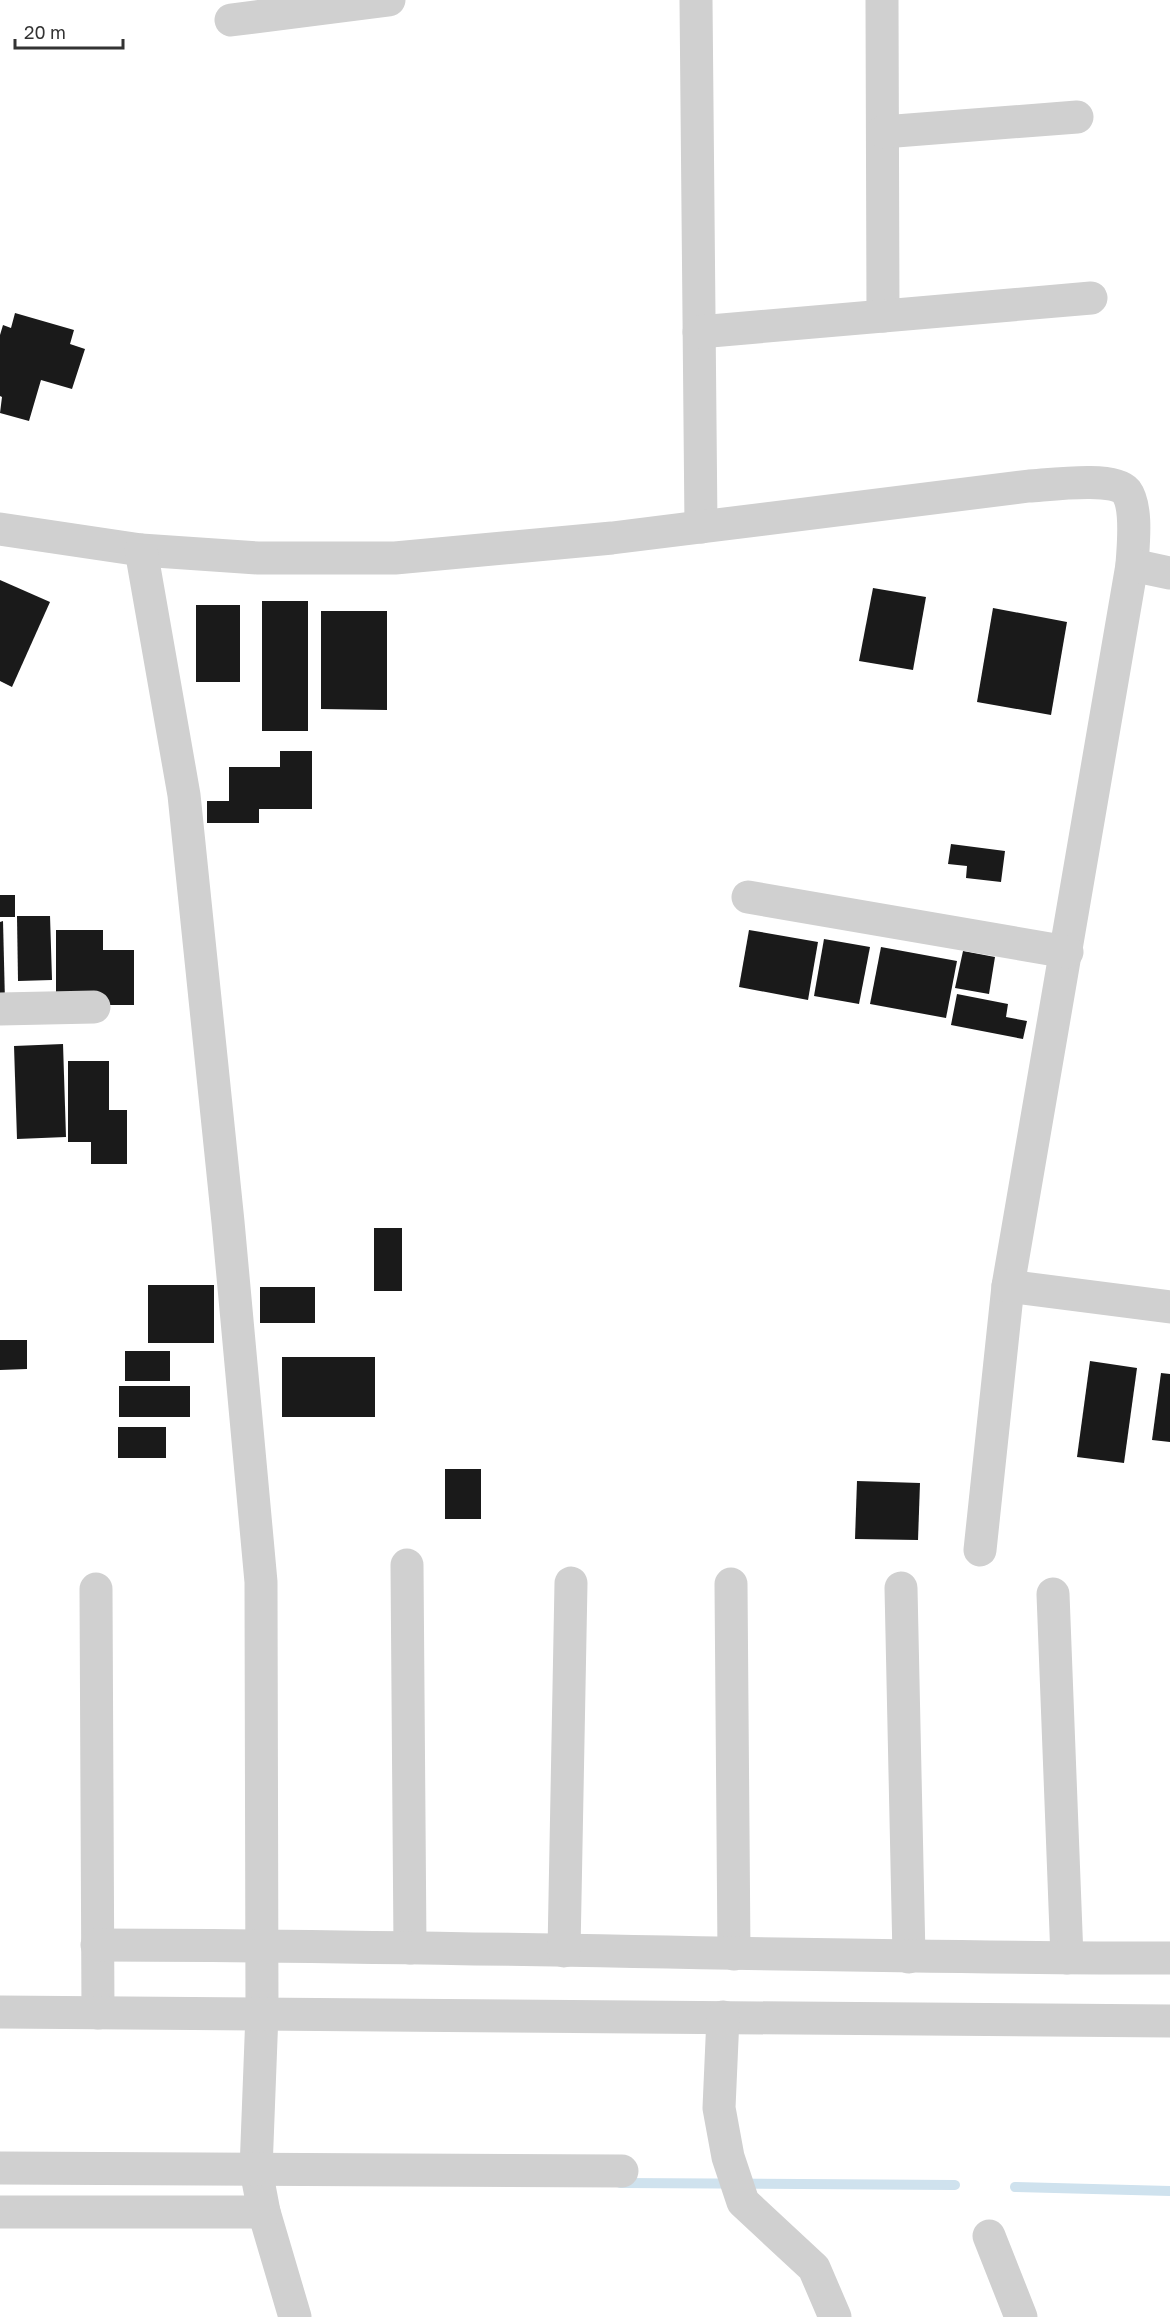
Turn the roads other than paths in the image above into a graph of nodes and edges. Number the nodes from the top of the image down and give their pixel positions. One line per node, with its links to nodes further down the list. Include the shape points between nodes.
1 (389, 0): 4 (street)
2 (696, 0): 9 (street)
3 (882, 0): 6 (street)
4 (231, 20)
5 (1077, 117): 6 (street)
6 (883, 132): 8 (street)
7 (1091, 298): 8 (street)
8 (883, 316): 9 (street)
9 (699, 332): 10 (street)
10 (701, 527): 12 (street, via 395,558 258,558); 13 (street, via 1029,486 1114,484 1125,490 1130,500)
11 (0, 529): 12 (street)
12 (141, 550): 29 (street, via 184,795 261,1581)
13 (1132, 566): 14 (street); 16 (street)
14 (1170, 573)
15 (747, 897): 16 (street)
16 (1067, 952): 19 (street)
17 (94, 1007): 18 (street)
18 (0, 1009)
19 (1008, 1286): 20 (street); 21 (street)
20 (1170, 1307)
21 (980, 1550)
22 (407, 1565): 30 (street)
23 (571, 1583): 31 (street)
24 (731, 1584): 32 (street)
25 (901, 1588): 33 (street)
26 (96, 1589): 28 (street)
27 (1053, 1594): 34 (street)
28 (97, 1945): 29 (street); 37 (street)
29 (262, 1945): 30 (street); 38 (street)
30 (410, 1948): 31 (street)
31 (564, 1951): 32 (street)
32 (734, 1954): 33 (street)
33 (909, 1957): 34 (street)
34 (1067, 1958): 35 (street)
35 (1170, 1958)
36 (0, 2012): 37 (street)
37 (98, 2013): 38 (street)
38 (262, 2013): 39 (street); 42 (street)
39 (723, 2017): 40 (street); 48 (street, via 719,2108 728,2157 743,2202 814,2268)
40 (1170, 2021)
41 (0, 2168): 42 (street)
42 (256, 2170): 43 (street); 45 (street)
43 (622, 2171)
44 (0, 2212): 45 (street)
45 (264, 2212): 47 (street)
46 (988, 2236): 49 (street)
47 (295, 2317)
48 (834, 2317)
49 (1021, 2317)

